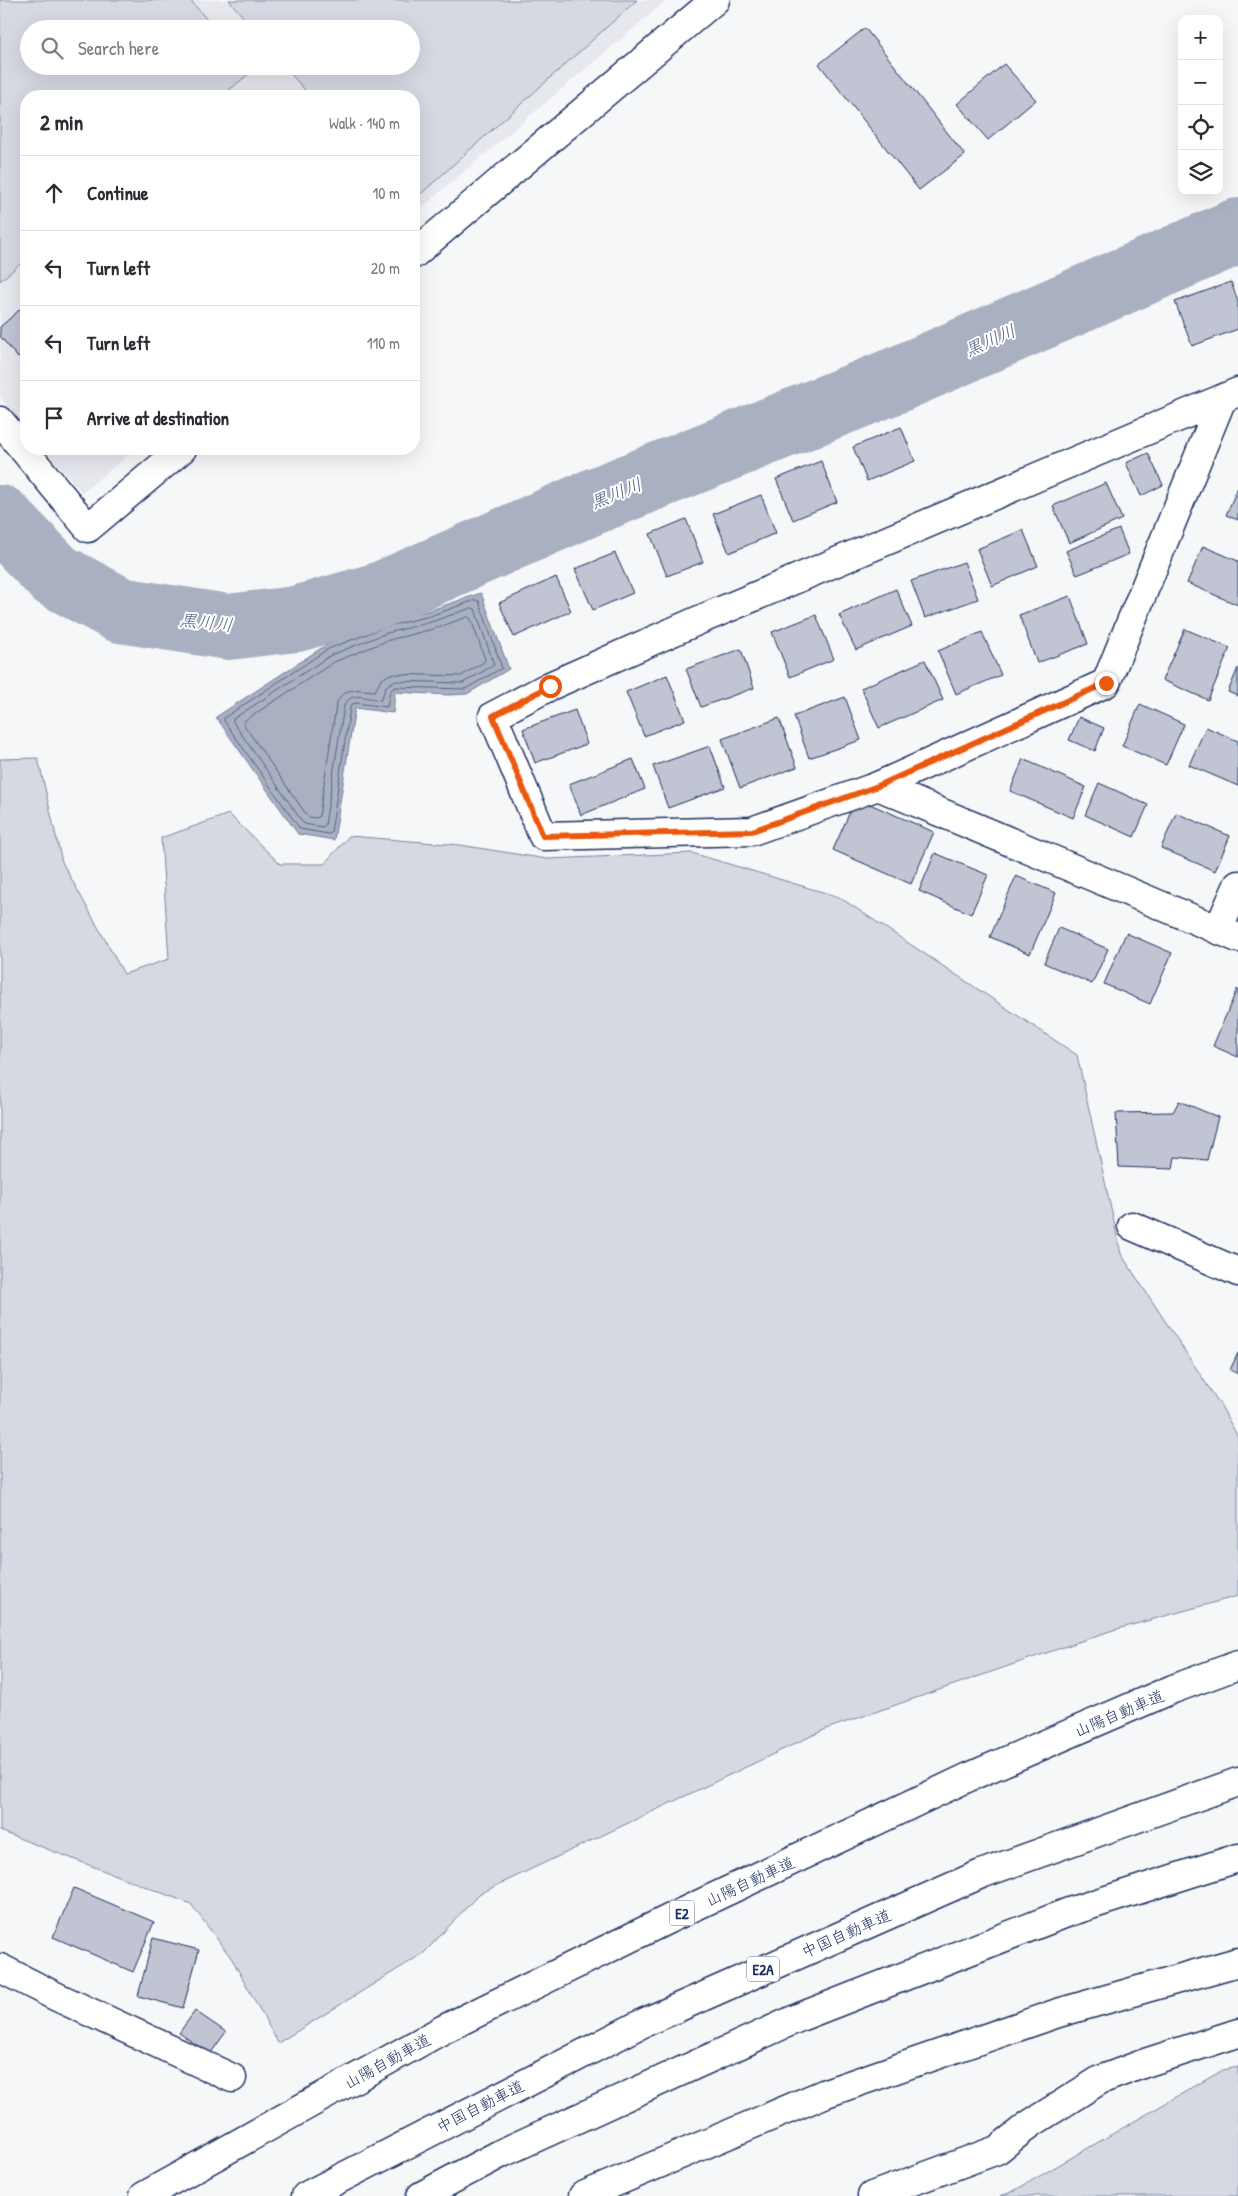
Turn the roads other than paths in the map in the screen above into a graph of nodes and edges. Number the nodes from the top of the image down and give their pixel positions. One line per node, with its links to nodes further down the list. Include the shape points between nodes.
1 (715, 0): 2 (main road)
2 (420, 249)
3 (1230, 396): 8 (main road, via 1106,683); 8 (main road, via 697,621 550,686 493,716 543,836 752,831)
4 (0, 421): 5 (main road)
5 (20, 445)
6 (28, 455): 7 (main road, via 88,528)
7 (175, 455)
8 (878, 786): 10 (main road)
9 (1238, 885): 10 (main road)
10 (1228, 934)
11 (1132, 1226): 12 (main road)
12 (1238, 1272)
13 (1238, 1665): 20 (main road, 山陽自動車道 / E2, via 1173,1689 969,1777 685,1911 444,2029)
14 (1238, 1782): 21 (main road, 中国自動車道 / E2A, via 982,1874 662,2014)
15 (1238, 1858): 22 (main road, via 1069,1912 800,2017 502,2153)
16 (1238, 1962): 23 (main road, via 1058,2013 826,2093)
17 (0, 1968): 19 (main road)
18 (1238, 2033): 24 (main road, via 1100,2080 1030,2124 997,2150)
19 (232, 2078)
20 (144, 2196)
21 (306, 2196)
22 (421, 2196)
23 (583, 2196)
24 (872, 2196)

